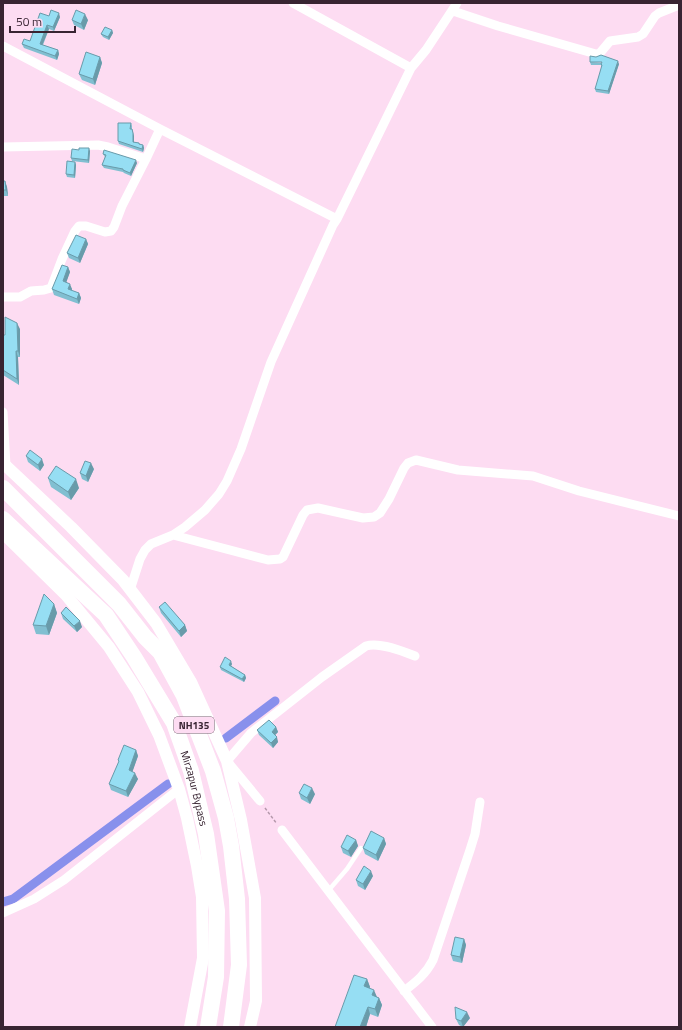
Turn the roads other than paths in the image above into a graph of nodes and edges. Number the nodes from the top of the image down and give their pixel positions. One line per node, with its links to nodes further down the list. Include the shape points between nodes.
1 (293, 3): 5 (street)
2 (679, 5): 3 (street, via 655,16 638,37 610,41 596,54 498,26)
3 (455, 7): 5 (street)
4 (3, 46): 6 (street)
5 (411, 68): 9 (street)
6 (160, 129): 8 (street); 9 (street)
7 (3, 147): 8 (street, via 98,145)
8 (146, 159): 10 (street, via 111,231 105,232 84,226 77,228 51,288 31,291 20,297)
9 (337, 219): 17 (street, via 271,362 234,468 219,494 205,510)
10 (3, 297)
11 (3, 412): 12 (street)
12 (5, 460): 18 (street)
13 (3, 488): 31 (highway, NH135, via 119,604 160,652 184,696 213,771 232,846 239,965)
14 (679, 516): 17 (street, via 579,491 533,476 458,470 416,460 404,468 389,499 377,516 363,518 318,508 308,510 280,559 268,560)
15 (3, 519): 30 (highway, Mirzapur Bypass / NH135, via 106,615 174,723 191,770 206,834 217,911 216,977)
16 (3, 533): 21 (street, via 66,595 109,647 142,699 159,735)
17 (173, 535): 18 (street, via 151,544 145,550)
18 (130, 590): 20 (street, via 156,623 191,682)
19 (414, 656): 20 (street, via 373,645 361,648 251,732)
20 (227, 761): 22 (street); 32 (street, via 255,898 256,1001)
21 (179, 789): 27 (street, via 64,880 34,899); 29 (street, via 202,897 203,958)
22 (260, 801)
23 (480, 802): 28 (street, via 472,845 433,960 423,976)
24 (282, 830): 26 (street)
25 (361, 848): 26 (lane)
26 (328, 891): 28 (street)
27 (3, 913)
28 (404, 991): 33 (street)
29 (190, 1027)
30 (208, 1027)
31 (231, 1027)
32 (250, 1027)
33 (432, 1027)

